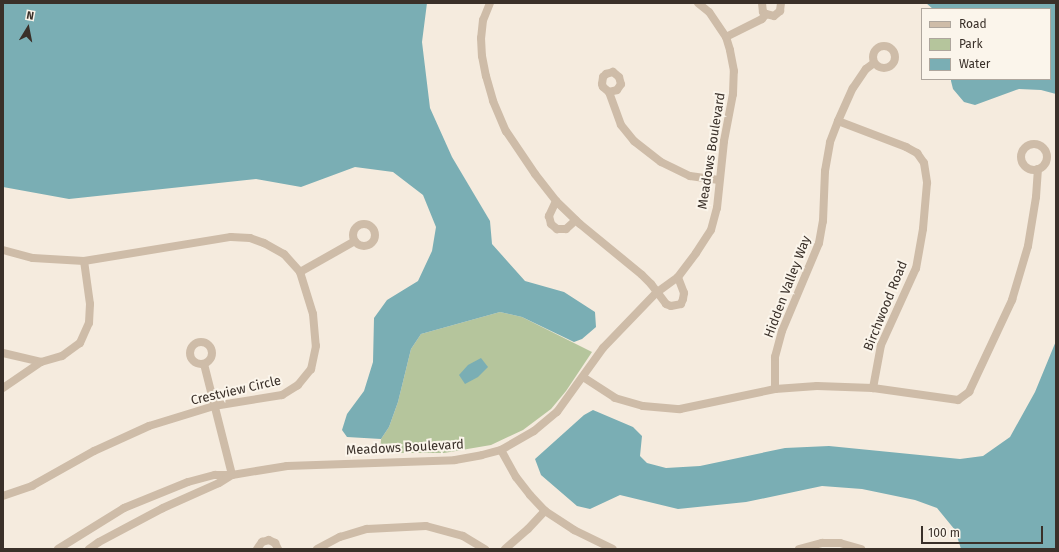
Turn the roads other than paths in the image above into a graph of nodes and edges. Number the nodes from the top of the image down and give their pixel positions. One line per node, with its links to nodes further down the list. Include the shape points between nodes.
1 (490, 3): 12 (street, via 483,20 482,56 494,101 506,131)
2 (698, 3): 6 (street, Meadows Boulevard)
3 (762, 3): 5 (street, via 761,8)
4 (781, 3): 5 (street, via 777,14)
5 (766, 14): 6 (street, via 762,19)
6 (726, 37): 11 (street, Meadows Boulevard, via 734,71 734,94)
7 (874, 63): 9 (street, Hidden Valley Way, via 866,69 853,88)
8 (609, 92): 11 (street, via 621,125 634,141 661,162 690,176)
9 (838, 121): 25 (street, Birchwood Road, via 906,147 917,154 924,163 927,183 924,229 916,268 881,345); 26 (street, Hidden Valley Way, via 830,142 825,171 823,221 819,243 782,331 776,357)
10 (1038, 169): 25 (street, via 1028,246 1012,300 969,392 958,400)
11 (719, 180): 18 (street, Meadows Boulevard, via 717,208 711,230)
12 (556, 201): 13 (street); 13 (street, via 549,216 551,224 557,229 566,229)
13 (576, 220): 19 (street, via 651,284)
14 (355, 241): 17 (street)
15 (3, 250): 16 (street, Crestview Circle, via 33,258)
16 (84, 261): 17 (street, Crestview Circle, via 231,237 250,238 264,243 284,254); 21 (street, via 90,304 89,323 80,343 62,356)
17 (300, 272): 27 (street, Crestview Circle, via 313,314 316,346 311,369 298,385 282,395)
18 (678, 277): 19 (street, Meadows Boulevard); 19 (street, via 684,293 681,304 666,304)
19 (656, 293): 23 (street, Meadows Boulevard, via 603,348)
20 (3, 353): 21 (street)
21 (41, 362): 24 (street)
22 (204, 364): 27 (street)
23 (583, 377): 26 (street, via 615,398 643,406 680,409); 28 (street, Meadows Boulevard, via 557,412 534,431)
24 (3, 388)
25 (873, 388): 26 (street, via 818,386)
26 (775, 389)
27 (214, 406): 29 (street); 30 (street, Crestview Circle, via 149,426 94,451 32,486)
28 (501, 450): 29 (street, Meadows Boulevard, via 455,460 294,465); 31 (street, via 516,477)
29 (232, 475): 33 (street, Meadows Boulevard, via 215,475 188,482 132,504 92,526); 34 (street, Meadows Boulevard, via 163,508)
30 (3, 496)
31 (545, 511): 32 (street); 39 (street)
32 (602, 547): 40 (street)
33 (59, 549)
34 (89, 549)
35 (257, 549): 36 (street, via 262,542 269,540 275,543)
36 (278, 549)
37 (317, 549): 38 (street, via 340,537 367,529 396,526 426,526 443,530 473,541)
38 (485, 549)
39 (505, 549)
40 (612, 549)
41 (799, 549): 42 (street, via 822,543 840,543)
42 (861, 549)

